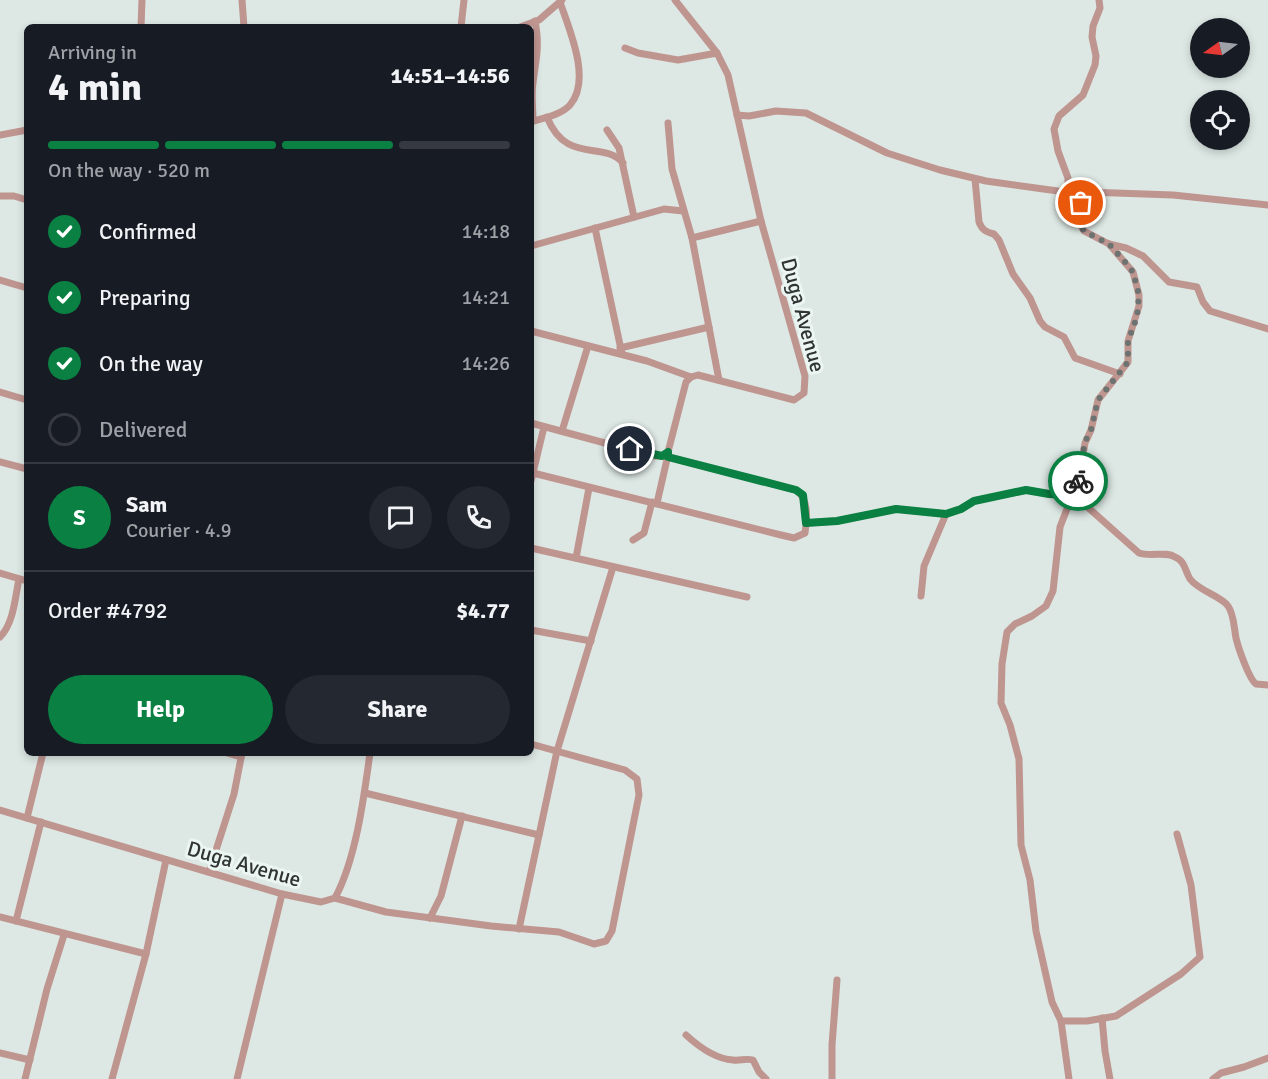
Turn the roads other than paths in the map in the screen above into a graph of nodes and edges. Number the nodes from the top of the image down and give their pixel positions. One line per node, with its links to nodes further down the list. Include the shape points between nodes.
1 (142, 0): 8 (street)
2 (242, 0): 9 (street)
3 (464, 0): 10 (street)
4 (675, 0): 13 (street, Duga Avenue)
5 (1099, 0): 24 (street, via 1092,37 1095,65 1083,95 1054,124)
6 (561, 1): 7 (street); 16 (street, via 577,53 578,87 571,105)
7 (535, 21): 11 (street); 14 (street, via 538,57)
8 (141, 24)
9 (244, 24)
10 (461, 24)
11 (528, 24)
12 (625, 48): 13 (street, via 678,60)
13 (717, 52): 15 (street, Duga Avenue, via 729,75)
14 (534, 76)
15 (737, 115): 23 (street, via 806,113 887,153); 31 (street, Duga Avenue)
16 (547, 117): 17 (street); 22 (street, via 571,146 613,155)
17 (534, 120)
18 (668, 123): 29 (street, via 672,169)
19 (607, 129): 22 (street)
20 (24, 131): 21 (street)
21 (0, 135)
22 (623, 163): 30 (street)
23 (975, 179): 24 (street); 43 (street, via 979,222 999,240 1040,321 1064,337 1075,358)
24 (1068, 191): 25 (street)
25 (1082, 192): 28 (street, via 1173,195); 34 (street, via 1081,226)
26 (0, 196): 27 (street)
27 (24, 199)
28 (1268, 205)
29 (683, 211): 30 (street, via 664,209); 33 (street)
30 (634, 217): 32 (street)
31 (761, 221): 33 (street); 45 (street, Duga Avenue, via 805,376 804,393 794,400)
32 (595, 228): 35 (street); 42 (street)
33 (692, 238): 38 (street)
34 (1109, 244): 39 (street, via 1143,256 1169,282 1197,287 1210,311); 43 (street, via 1133,272 1139,295 1137,317 1128,341 1128,362)
35 (534, 245)
36 (0, 280): 37 (street)
37 (24, 287)
38 (709, 327): 42 (street); 45 (street)
39 (1268, 329)
40 (534, 332): 41 (street, Duga Avenue)
41 (588, 346): 42 (street, Duga Avenue); 50 (street)
42 (621, 351): 44 (street, Duga Avenue)
43 (1120, 374): 57 (street, via 1098,400)
44 (691, 377): 45 (street, Duga Avenue); 51 (street, via 686,382)
45 (719, 380)
46 (0, 392): 47 (street)
47 (24, 399)
48 (534, 424): 49 (street)
49 (544, 427): 50 (street); 54 (street)
50 (562, 431): 51 (street, via 653,456)
51 (668, 455): 58 (street); 60 (street, via 796,490 803,495)
52 (0, 462): 53 (street)
53 (24, 469)
54 (534, 469)
55 (534, 473): 56 (street)
56 (589, 488): 58 (street); 63 (street)
57 (1074, 495): 59 (street, via 1026,490 974,501); 73 (street, via 1139,553 1173,555 1203,591 1227,604 1250,677 1256,684); 98 (street, via 1060,527 1053,591 1046,606 1007,632 1001,703 1019,759 1021,845 1036,931 1052,1002)
58 (654, 502): 60 (street, via 794,538 805,533); 61 (street, via 644,533)
59 (946, 514): 60 (street, via 896,509); 68 (street, via 924,566)
60 (806, 523)
61 (633, 540)
62 (534, 549): 63 (street)
63 (576, 558): 64 (street)
64 (613, 567): 69 (street); 72 (street)
65 (0, 573): 66 (street)
66 (19, 579): 67 (street); 71 (street, via 9,622)
67 (24, 580)
68 (921, 596)
69 (747, 597)
70 (534, 631): 72 (street)
71 (0, 637)
72 (591, 641): 75 (street)
73 (1268, 685)
74 (534, 745): 75 (street, Duga Avenue)
75 (557, 751): 85 (street); 93 (street, Duga Avenue, via 625,770 637,779 639,795 612,931 606,941 594,944 559,932)
76 (42, 756): 82 (street)
77 (241, 756): 87 (street, via 234,794)
78 (370, 756): 79 (street)
79 (365, 793): 81 (street); 89 (street, via 343,883)
80 (0, 810): 82 (street, Duga Avenue)
81 (462, 816): 85 (street); 91 (street, via 441,896)
82 (27, 818): 83 (street, Duga Avenue)
83 (41, 822): 86 (street, Duga Avenue); 92 (street)
84 (1177, 834): 97 (street, via 1191,885 1200,957 1116,1017)
85 (539, 835): 93 (street)
86 (166, 860): 87 (street, Duga Avenue); 95 (street)
87 (210, 872): 88 (street, Duga Avenue)
88 (282, 894): 89 (street, Duga Avenue, via 321,902); 105 (street)
89 (334, 898): 91 (street, Duga Avenue, via 386,912)
90 (0, 917): 92 (street)
91 (430, 918): 93 (street, Duga Avenue)
92 (15, 921): 94 (street)
93 (519, 929)
94 (64, 935): 95 (street); 102 (street)
95 (146, 954): 104 (street)
96 (837, 980): 107 (street)
97 (1102, 1018): 98 (street); 109 (street)
98 (1061, 1021): 108 (street)
99 (686, 1035): 106 (street, via 714,1055 753,1060)
100 (0, 1053): 102 (street)
101 (1268, 1058): 110 (street)
102 (30, 1060): 103 (street)
103 (25, 1079)
104 (112, 1079)
105 (237, 1079)
106 (766, 1079)
107 (832, 1079)
108 (1069, 1079)
109 (1110, 1079)
110 (1213, 1079)

